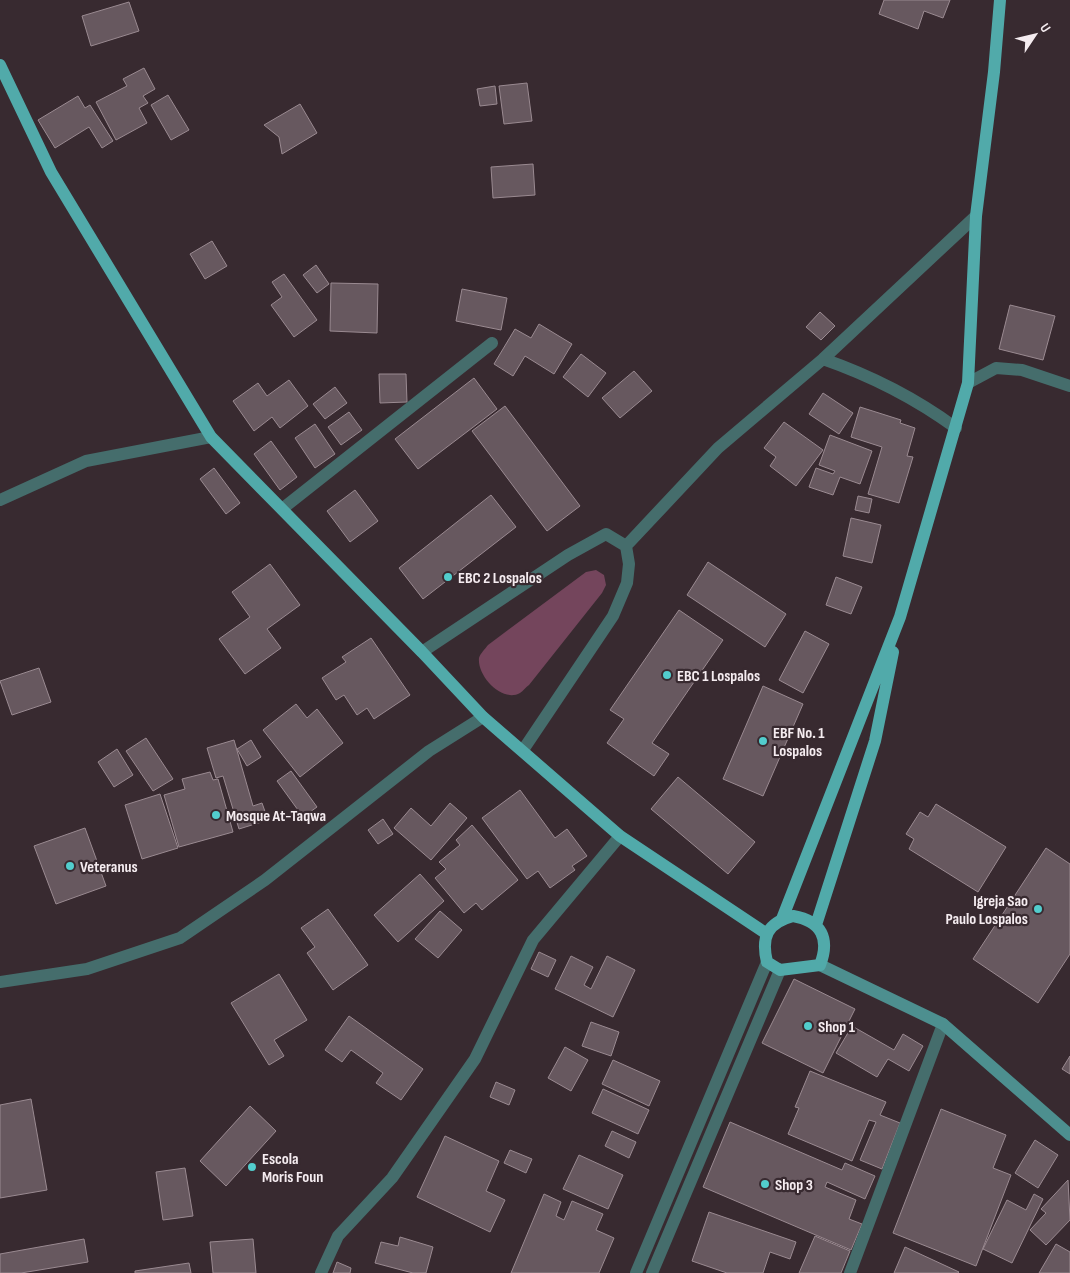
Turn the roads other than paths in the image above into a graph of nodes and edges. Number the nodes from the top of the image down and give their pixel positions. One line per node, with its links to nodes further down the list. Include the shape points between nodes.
1 (1000, 0): 3 (main road)
2 (0, 65): 9 (main road, via 51,172)
3 (976, 216): 5 (street); 6 (main road)
4 (492, 344): 11 (street)
5 (823, 359): 8 (street, via 862,372 922,403); 12 (street, via 718,448)
6 (968, 383): 7 (street, via 996,368 1022,370); 8 (main road)
7 (1070, 386)
8 (956, 428): 13 (main road)
9 (210, 437): 10 (street, via 86,461); 11 (main road)
10 (0, 500)
11 (282, 509): 14 (main road)
12 (626, 546): 14 (street, via 606,534 568,555); 16 (street, via 629,564 627,583 613,616)
13 (900, 617): 18 (main road); 19 (main road, via 875,741)
14 (422, 652): 15 (main road)
15 (483, 717): 16 (main road); 24 (street, via 429,751 265,880 180,938 87,968)
16 (523, 750): 17 (main road)
17 (620, 836): 20 (main road); 27 (street, via 533,940 475,1059 392,1178 338,1236)
18 (782, 919): 19 (main road, via 793,916 805,918); 20 (main road)
19 (816, 925): 22 (main road, via 824,937 826,952)
20 (766, 934): 21 (main road)
21 (767, 962): 23 (main road); 28 (street)
22 (820, 965): 23 (main road); 25 (main road)
23 (780, 970): 29 (street)
24 (0, 982)
25 (943, 1024): 26 (main road); 30 (street)
26 (1070, 1135)
27 (321, 1273)
28 (636, 1273)
29 (652, 1273)
30 (850, 1273)

